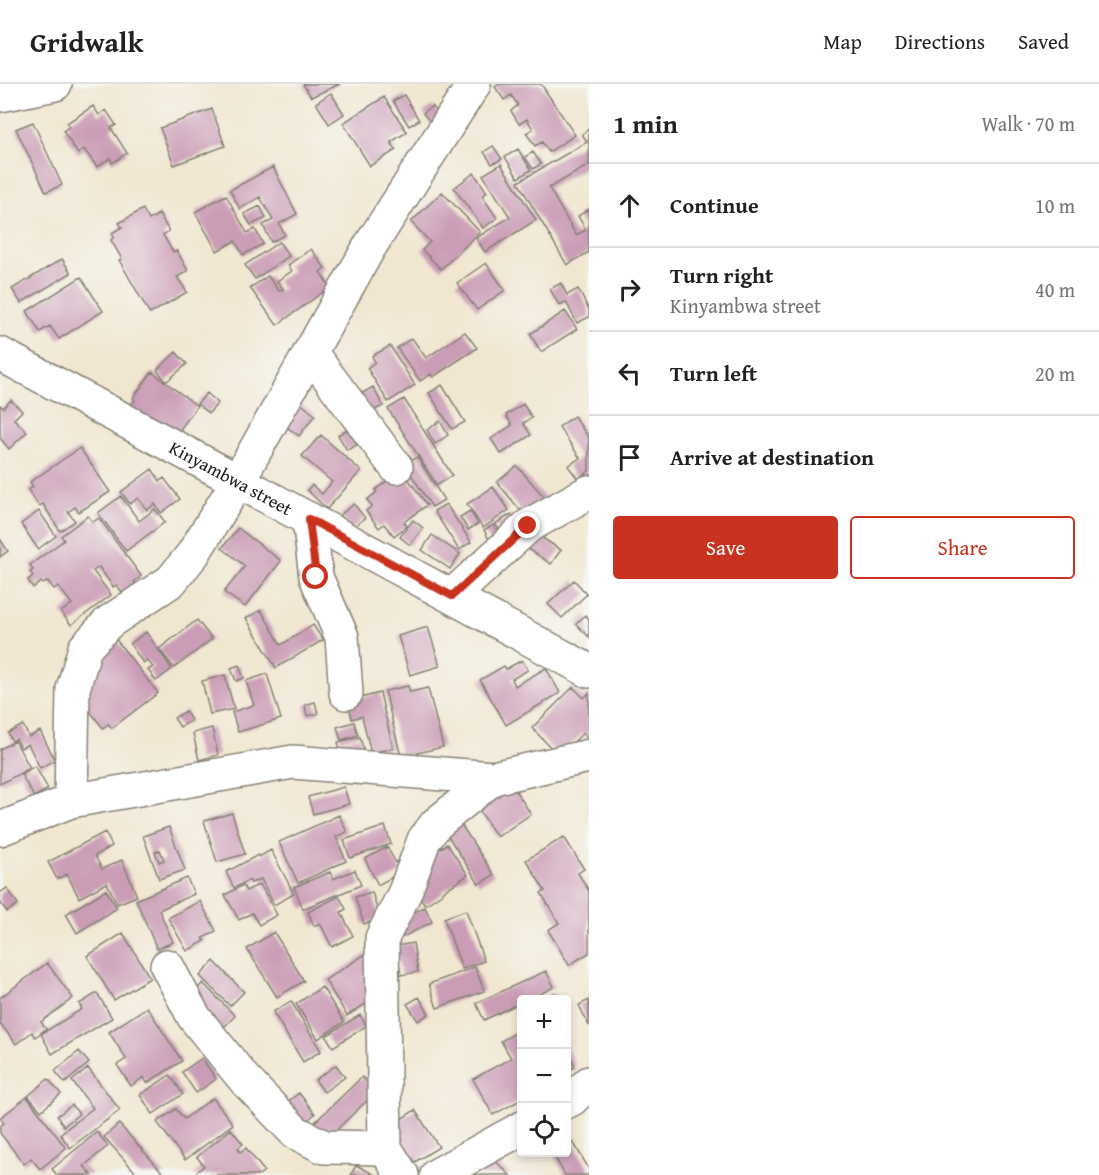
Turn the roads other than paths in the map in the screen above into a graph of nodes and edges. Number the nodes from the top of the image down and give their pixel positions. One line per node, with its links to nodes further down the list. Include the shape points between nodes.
1 (55, 84): 3 (street)
2 (474, 84): 4 (street, via 370,246)
3 (0, 94)
4 (310, 352): 6 (street); 7 (street)
5 (0, 354): 7 (street, Kinyambwa street)
6 (396, 467)
7 (238, 481): 9 (street, Kinyambwa street); 15 (street, via 194,554 171,581 109,622 86,648 74,689)
8 (589, 492): 10 (street, via 528,526)
9 (309, 519): 10 (street, Kinyambwa street); 12 (street, via 316,577 342,637)
10 (452, 596): 11 (street, Kinyambwa street)
11 (589, 671)
12 (346, 693)
13 (589, 756): 14 (street)
14 (493, 778): 15 (street, via 292,762); 21 (street, via 436,824 424,840 382,938)
15 (71, 801): 16 (street)
16 (0, 829)
17 (167, 966): 21 (street, via 194,1017 244,1080 295,1132 324,1147)
18 (589, 1083): 19 (street)
19 (571, 1100)
20 (517, 1131): 23 (street)
21 (385, 1148): 22 (street)
22 (402, 1175)
23 (437, 1175)

